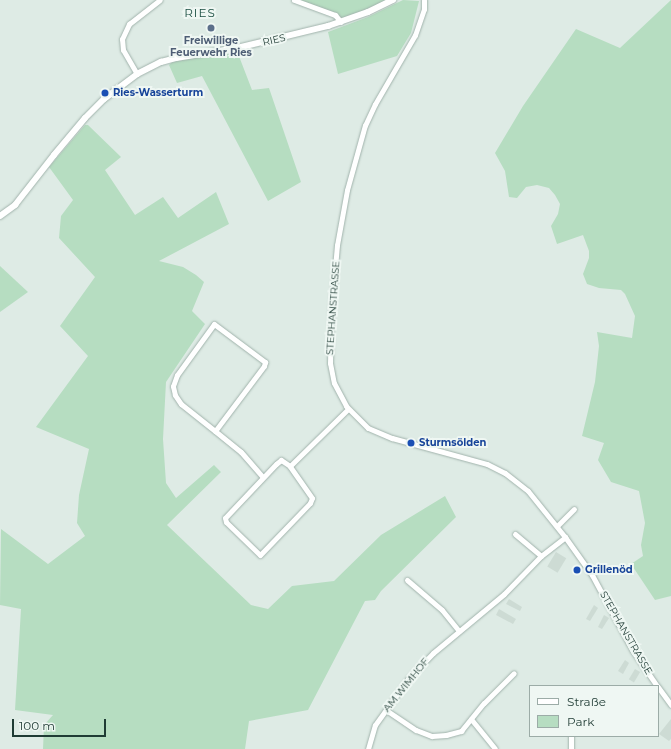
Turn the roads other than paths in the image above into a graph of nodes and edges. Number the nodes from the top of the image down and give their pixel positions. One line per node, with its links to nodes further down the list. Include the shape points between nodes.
1 (160, 0): 6 (street, via 129,24 122,39 123,50)
2 (294, 0): 5 (street, via 335,15)
3 (393, 0): 5 (street, RIES)
4 (424, 0): 8 (street, STEPHANSTRASSE, via 424,9 415,35 365,125 347,190 335,262 329,342 334,383)
5 (341, 22): 6 (street, RIES, via 237,48 176,58)
6 (137, 74): 7 (street, RIES, via 104,99 85,118 16,205)
7 (0, 216)
8 (348, 409): 10 (street); 13 (street, STEPHANSTRASSE, via 368,428 380,434 471,458 505,473 528,491)
9 (215, 431): 9 (street, via 265,362 214,324 177,375 173,386 181,404); 11 (street, via 241,452)
10 (290, 466): 11 (street, via 281,460); 11 (street, via 312,498 260,555 226,522 225,518)
11 (263, 477)
12 (574, 509): 13 (street)
13 (557, 526): 15 (street, STEPHANSTRASSE)
14 (515, 534): 16 (street)
15 (565, 537): 16 (street, AM WIMHOF); 20 (street, STEPHANSTRASSE, via 592,575 634,651)
16 (541, 556): 18 (street, AM WIMHOF, via 504,594)
17 (407, 580): 18 (street, via 442,610)
18 (459, 631): 23 (street, AM WIMHOF, via 408,679)
19 (514, 673): 24 (street)
20 (657, 685)
21 (659, 687): 22 (street, STEPHANSTRASSE)
22 (671, 705)
23 (386, 710): 24 (street, via 416,730 432,736 461,731); 26 (street, AM WIMHOF, via 375,725)
24 (471, 719): 27 (street)
25 (571, 737): 28 (street)
26 (368, 749)
27 (495, 749)
28 (571, 749)

